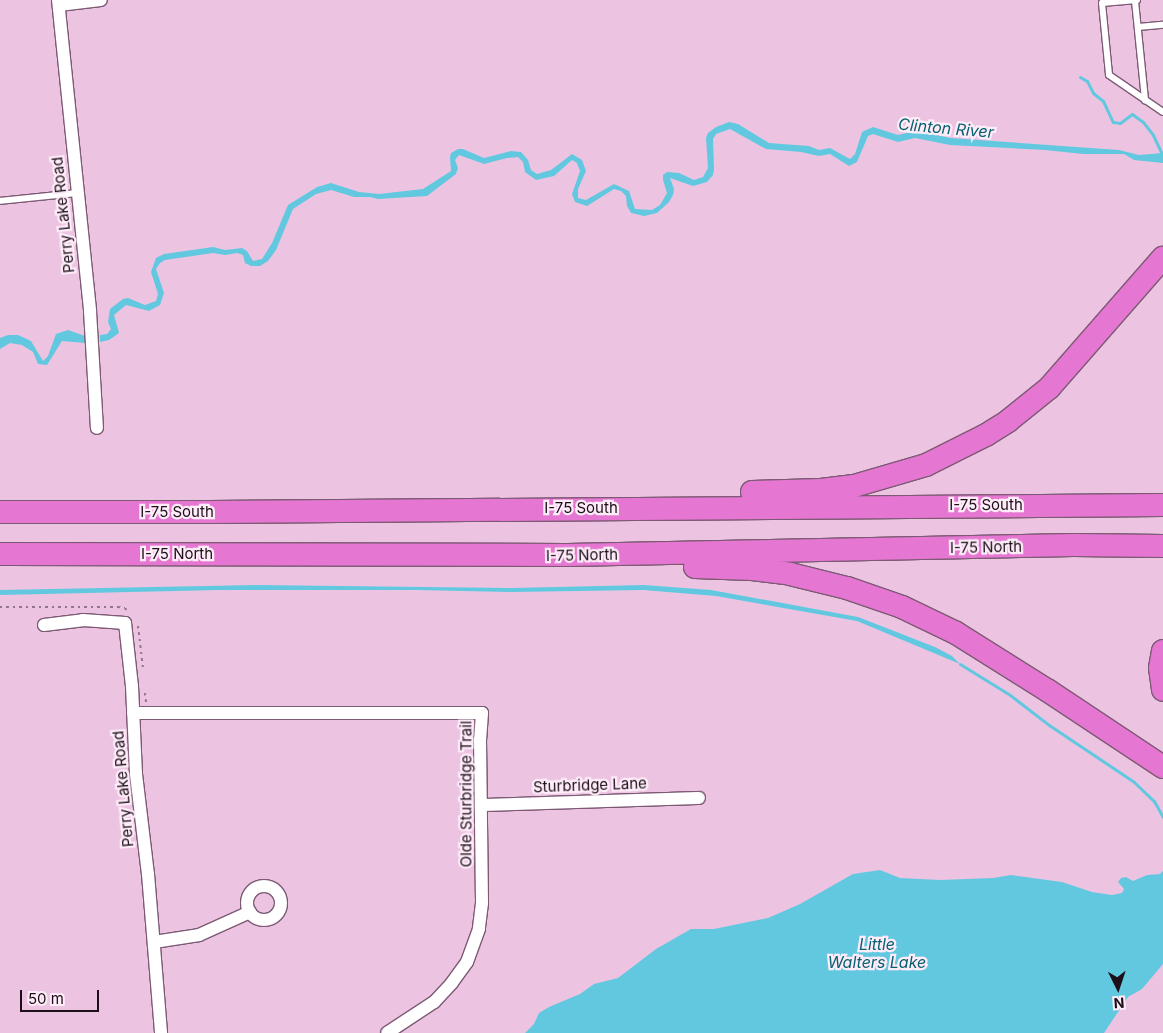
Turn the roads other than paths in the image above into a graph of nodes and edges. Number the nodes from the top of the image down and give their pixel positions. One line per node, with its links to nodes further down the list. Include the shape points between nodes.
1 (101, 0): 3 (street)
2 (1136, 1): 5 (lane); 6 (lane, via 1102,3 1108,66 1109,75)
3 (58, 3): 8 (street, Perry Lake Road)
4 (1163, 25): 5 (lane)
5 (1138, 27): 6 (lane)
6 (1146, 100): 7 (lane)
7 (1163, 112)
8 (77, 193): 9 (lane); 11 (street, Perry Lake Road, via 90,311)
9 (0, 201)
10 (1163, 258): 13 (highway, via 1049,388 986,435 926,465 854,486 821,490 707,493)
11 (97, 428)
12 (1163, 505): 13 (highway, I-75 South)
13 (523, 508): 14 (highway, I-75 South)
14 (0, 512)
15 (1163, 546): 17 (highway, I-75 North)
16 (0, 554): 17 (highway, I-75 North)
17 (568, 555): 22 (highway, via 583,563 752,569 790,574 847,588 902,607 964,638)
18 (44, 625): 21 (street, Perry Lake Road, via 83,620 125,624)
19 (1163, 651): 20 (highway, via 1160,668)
20 (1163, 690)
21 (133, 713): 24 (street, Olde Sturbridge Trail, via 482,713); 26 (street, Perry Lake Road)
22 (1163, 767)
23 (698, 798): 24 (street, Sturbridge Lane)
24 (483, 805): 28 (street, Olde Sturbridge Trail, via 482,903 479,929 467,962 434,1002)
25 (250, 912): 26 (street, via 199,935)
26 (154, 942): 27 (street, Perry Lake Road)
27 (161, 1033)
28 (387, 1033)

